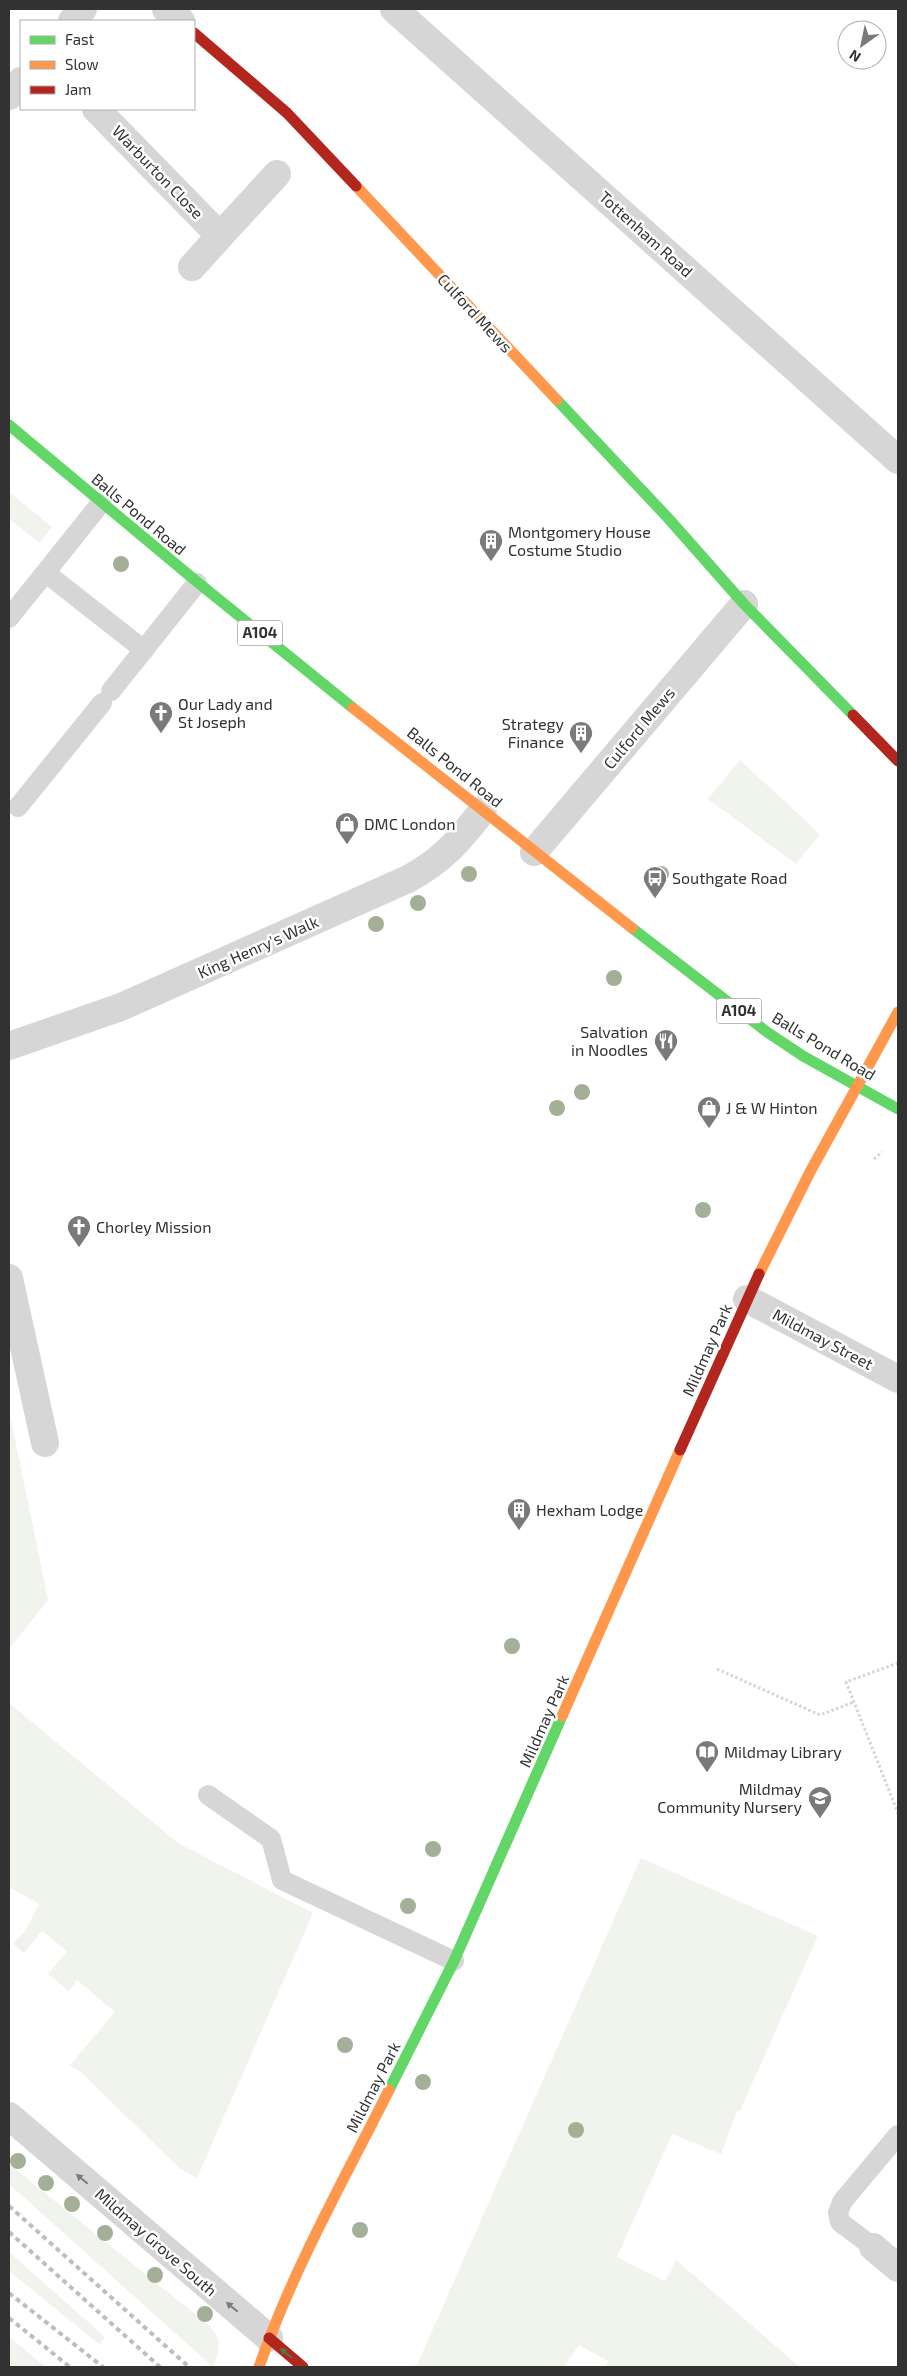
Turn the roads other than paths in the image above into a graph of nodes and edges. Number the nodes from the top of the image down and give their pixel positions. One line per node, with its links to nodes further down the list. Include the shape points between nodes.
1 (83, 9): 4 (street)
2 (166, 9): 5 (street)
3 (394, 9): 14 (street, Tottenham Road)
4 (73, 20)
5 (179, 20)
6 (195, 34): 18 (street, Culford Mews, via 287,113 662,511)
7 (20, 82): 8 (street)
8 (9, 96)
9 (97, 110): 11 (street, Warburton Close)
10 (277, 174): 11 (street)
11 (220, 236): 12 (street)
12 (192, 267)
13 (9, 426): 15 (street, Balls Pond Road / A104)
14 (898, 460)
15 (101, 503): 16 (lane); 17 (street, Balls Pond Road / A104)
16 (46, 573): 19 (lane); 20 (lane)
17 (197, 583): 20 (lane); 23 (street, Balls Pond Road / A104)
18 (744, 604): 21 (street, Culford Mews); 24 (street, Culford Mews)
19 (9, 618)
20 (144, 650): 22 (lane)
21 (898, 761)
22 (18, 807)
23 (483, 810): 24 (street, Balls Pond Road / A104); 26 (street, King Henry's Walk, via 449,851 432,866 408,879 121,1007)
24 (534, 852): 27 (street, Balls Pond Road / A104, via 772,1036)
25 (898, 1012): 27 (street)
26 (9, 1046)
27 (857, 1086): 28 (street, Balls Pond Road / A104); 30 (street, Mildmay Park)
28 (898, 1109)
29 (9, 1278): 32 (street)
30 (747, 1299): 31 (street, Mildmay Street); 34 (street, Mildmay Park)
31 (898, 1379)
32 (45, 1443)
33 (208, 1795): 34 (lane, via 271,1839 282,1880)
34 (454, 1961): 39 (street, Mildmay Park, via 316,2236)
35 (9, 2116): 39 (street, Mildmay Grove South, one-way to 35)
36 (898, 2135): 37 (lane, via 842,2202 838,2213 840,2222)
37 (873, 2247): 38 (street)
38 (898, 2268)
39 (269, 2338): 40 (street, Mildmay Park); 41 (street, Mildmay Grove South, one-way to 39)
40 (259, 2367)
41 (304, 2367)

